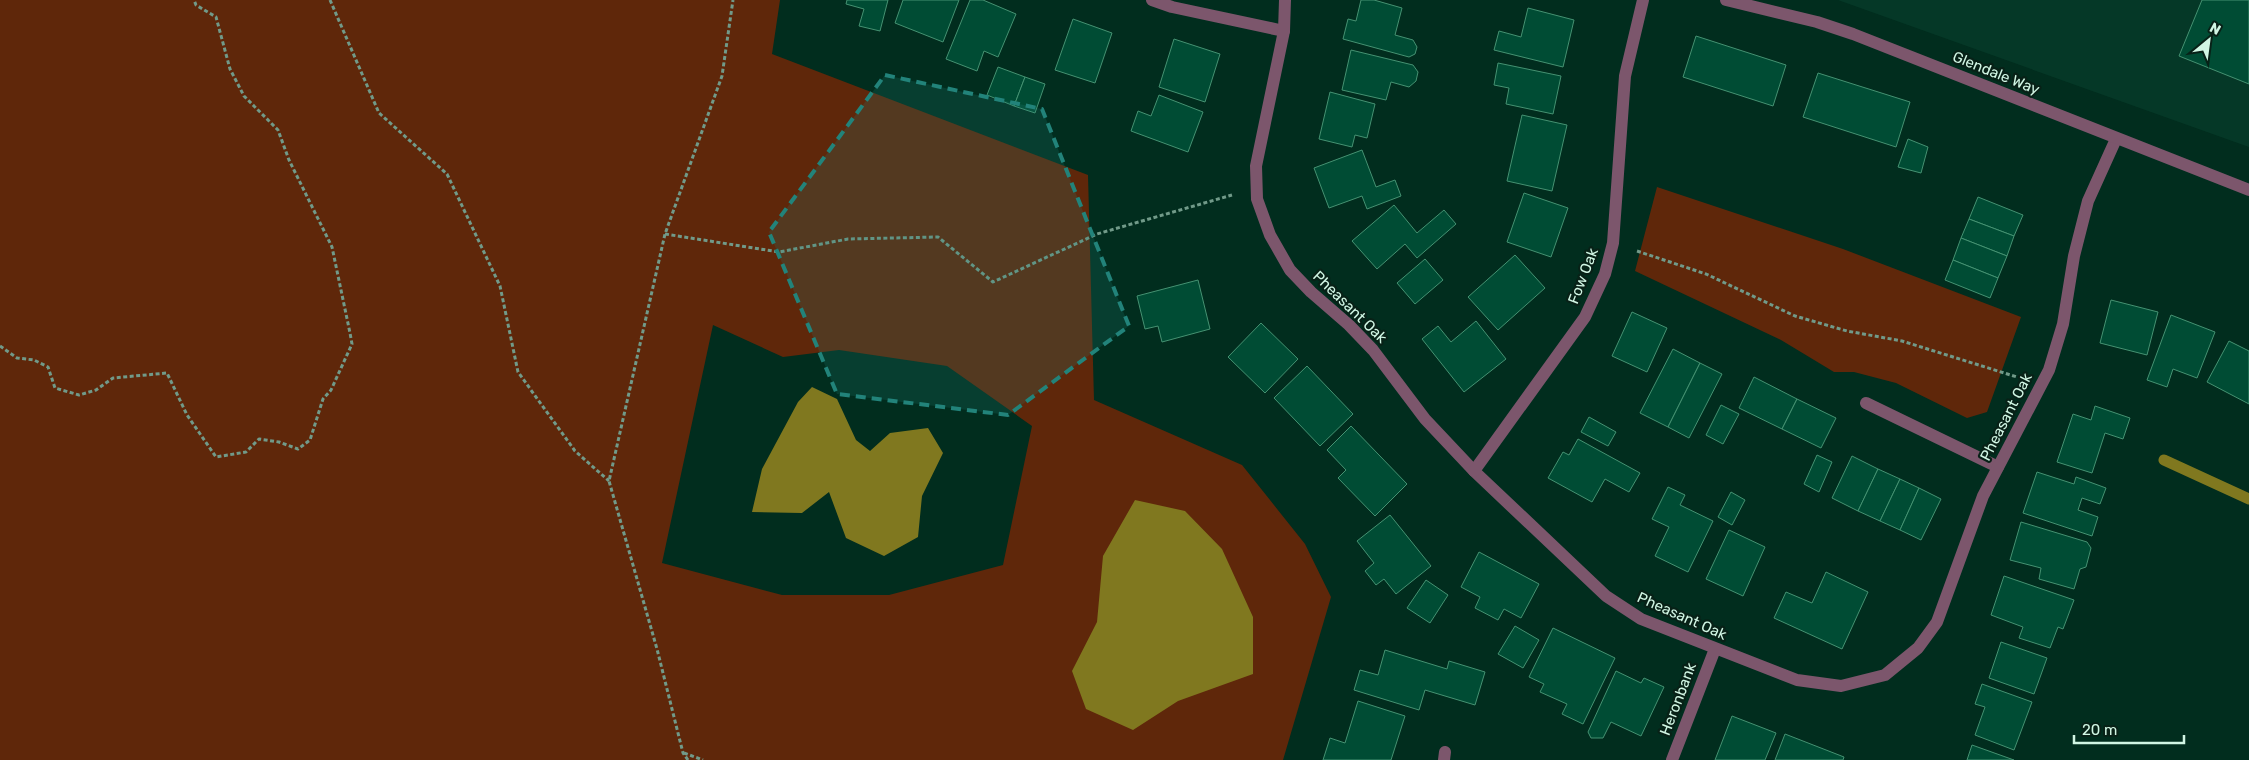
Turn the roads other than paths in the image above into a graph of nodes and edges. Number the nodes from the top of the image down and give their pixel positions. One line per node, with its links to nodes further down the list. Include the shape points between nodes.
1 (1152, 0): 5 (street)
2 (1286, 0): 5 (street, Pheasant Oak)
3 (1644, 0): 10 (street, Fow Oak, via 1624,76 1613,243 1605,274 1585,317)
4 (1726, 0): 6 (street, Glendale Way, via 1854,34)
5 (1284, 31): 10 (street, Pheasant Oak, via 1256,166 1257,199 1270,235 1290,270 1373,350 1425,419)
6 (2116, 139): 7 (street, Glendale Way); 9 (street, Pheasant Oak, via 2088,201 2062,324 2048,370)
7 (2249, 190)
8 (1866, 403): 9 (street)
9 (1998, 467): 11 (street, Pheasant Oak, via 1983,496 1937,622 1918,648 1885,675 1840,686 1797,680)
10 (1474, 471): 11 (street, Pheasant Oak, via 1606,596 1641,619)
11 (1715, 649): 12 (street, Heronbank)
12 (1672, 760)

